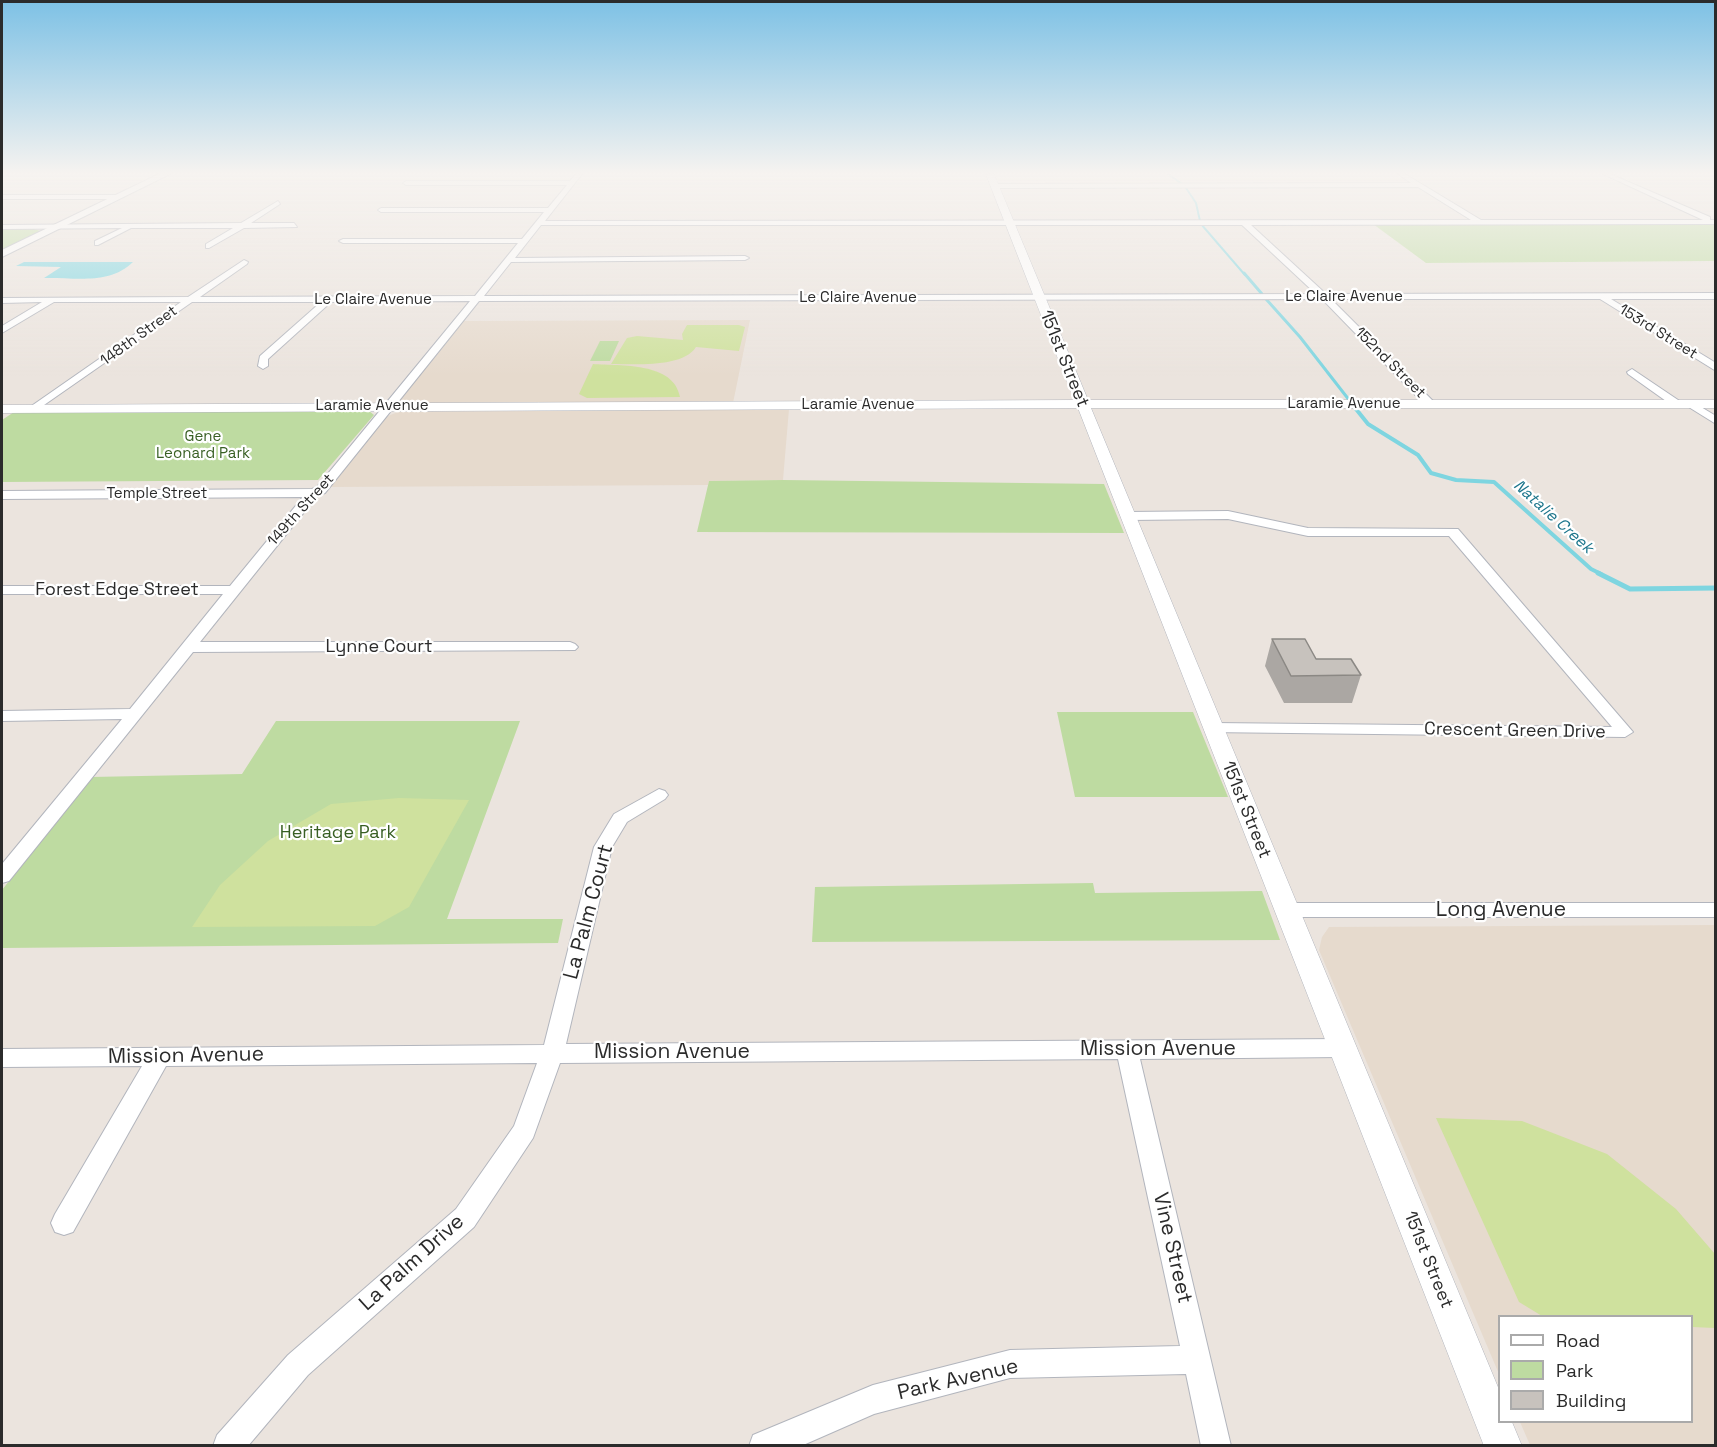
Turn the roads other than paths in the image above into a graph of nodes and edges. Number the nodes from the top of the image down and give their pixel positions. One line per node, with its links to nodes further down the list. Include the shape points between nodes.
1 (524, 241): 11 (street, 149th Street)
2 (27, 242): 9 (main road)
3 (101, 242): 7 (street)
4 (216, 242): 8 (street)
5 (1018, 242): 15 (street, 151st Street)
6 (1265, 242): 16 (street, 152nd Street)
7 (98, 243)
8 (209, 246)
9 (2, 254)
10 (745, 258): 11 (street)
11 (508, 260): 17 (street, 149th Street)
12 (244, 262): 20 (street, 148th Street)
13 (1600, 296): 14 (street, Le Claire Avenue); 16 (street, Le Claire Avenue); 24 (street, 153rd Street)
14 (1716, 296)
15 (1040, 297): 16 (street, Le Claire Avenue); 17 (street, Le Claire Avenue); 26 (street, 151st Street)
16 (1324, 297): 29 (street, 152nd Street)
17 (476, 299): 21 (street, Le Claire Avenue); 30 (street, 149th Street)
18 (2, 300): 19 (street, Le Claire Avenue)
19 (52, 300): 20 (street, Le Claire Avenue); 22 (street)
20 (190, 300): 21 (street, Le Claire Avenue); 32 (street, 148th Street)
21 (328, 300): 23 (street, via 262,358)
22 (2, 330)
23 (263, 366)
24 (1716, 368)
25 (1632, 372): 27 (street)
26 (1083, 404): 29 (street, Laramie Avenue); 30 (street, Laramie Avenue); 36 (street, 151st Street)
27 (1684, 404): 28 (street, Laramie Avenue); 29 (street, Laramie Avenue); 33 (street)
28 (1716, 404)
29 (1431, 405)
30 (389, 406): 32 (street, Laramie Avenue); 34 (street, 149th Street, via 321,490)
31 (2, 409): 32 (street, Laramie Avenue)
32 (34, 409)
33 (1716, 421)
34 (313, 493): 35 (street, Temple Street); 38 (street, 149th Street)
35 (2, 495)
36 (1128, 516): 43 (street, 151st Street); 43 (street, Crescent Green Drive, via 1228,515 1308,532 1453,532 1625,732)
37 (2, 590): 38 (street, Forest Edge Street)
38 (232, 590): 39 (street, 149th Street)
39 (188, 647): 40 (street, Lynne Court); 41 (street, 149th Street)
40 (570, 647)
41 (135, 714): 42 (street); 45 (street, 149th Street)
42 (2, 717)
43 (1213, 728): 46 (street, 151st Street)
44 (659, 795): 50 (street, La Palm Court, via 620,819 603,847)
45 (2, 876)
46 (1287, 910): 47 (street, Long Avenue); 48 (street, 151st Street)
47 (1716, 910)
48 (1342, 1048): 49 (street, Mission Avenue); 58 (street, 151st Street)
49 (1127, 1050): 50 (street, Mission Avenue); 54 (street, Vine Street)
50 (553, 1052): 51 (street, Mission Avenue); 55 (street, La Palm Drive, via 524,1131 465,1218 298,1365)
51 (160, 1056): 52 (street, Mission Avenue); 53 (street)
52 (2, 1058)
53 (63, 1223)
54 (1197, 1360): 56 (street, Park Avenue, via 1010,1364 873,1400); 57 (street, Vine Street)
55 (228, 1446)
56 (764, 1446)
57 (1216, 1446)
58 (1503, 1446)

